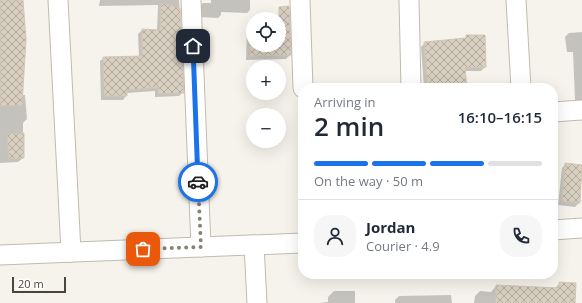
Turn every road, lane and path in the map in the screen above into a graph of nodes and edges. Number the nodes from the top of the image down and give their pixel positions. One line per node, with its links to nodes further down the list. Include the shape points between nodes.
1 (58, 0): 16 (street)
2 (191, 0): 15 (street)
3 (300, 0): 6 (street)
4 (408, 0): 7 (street)
5 (516, 0): 8 (street)
6 (303, 83)
7 (411, 83)
8 (520, 83)
9 (582, 110): 10 (street)
10 (558, 112)
11 (582, 228): 12 (street)
12 (558, 230)
13 (298, 243): 14 (street)
14 (254, 245): 15 (street); 18 (street)
15 (201, 247): 16 (street)
16 (71, 252): 17 (street)
17 (0, 255)
18 (257, 303)

